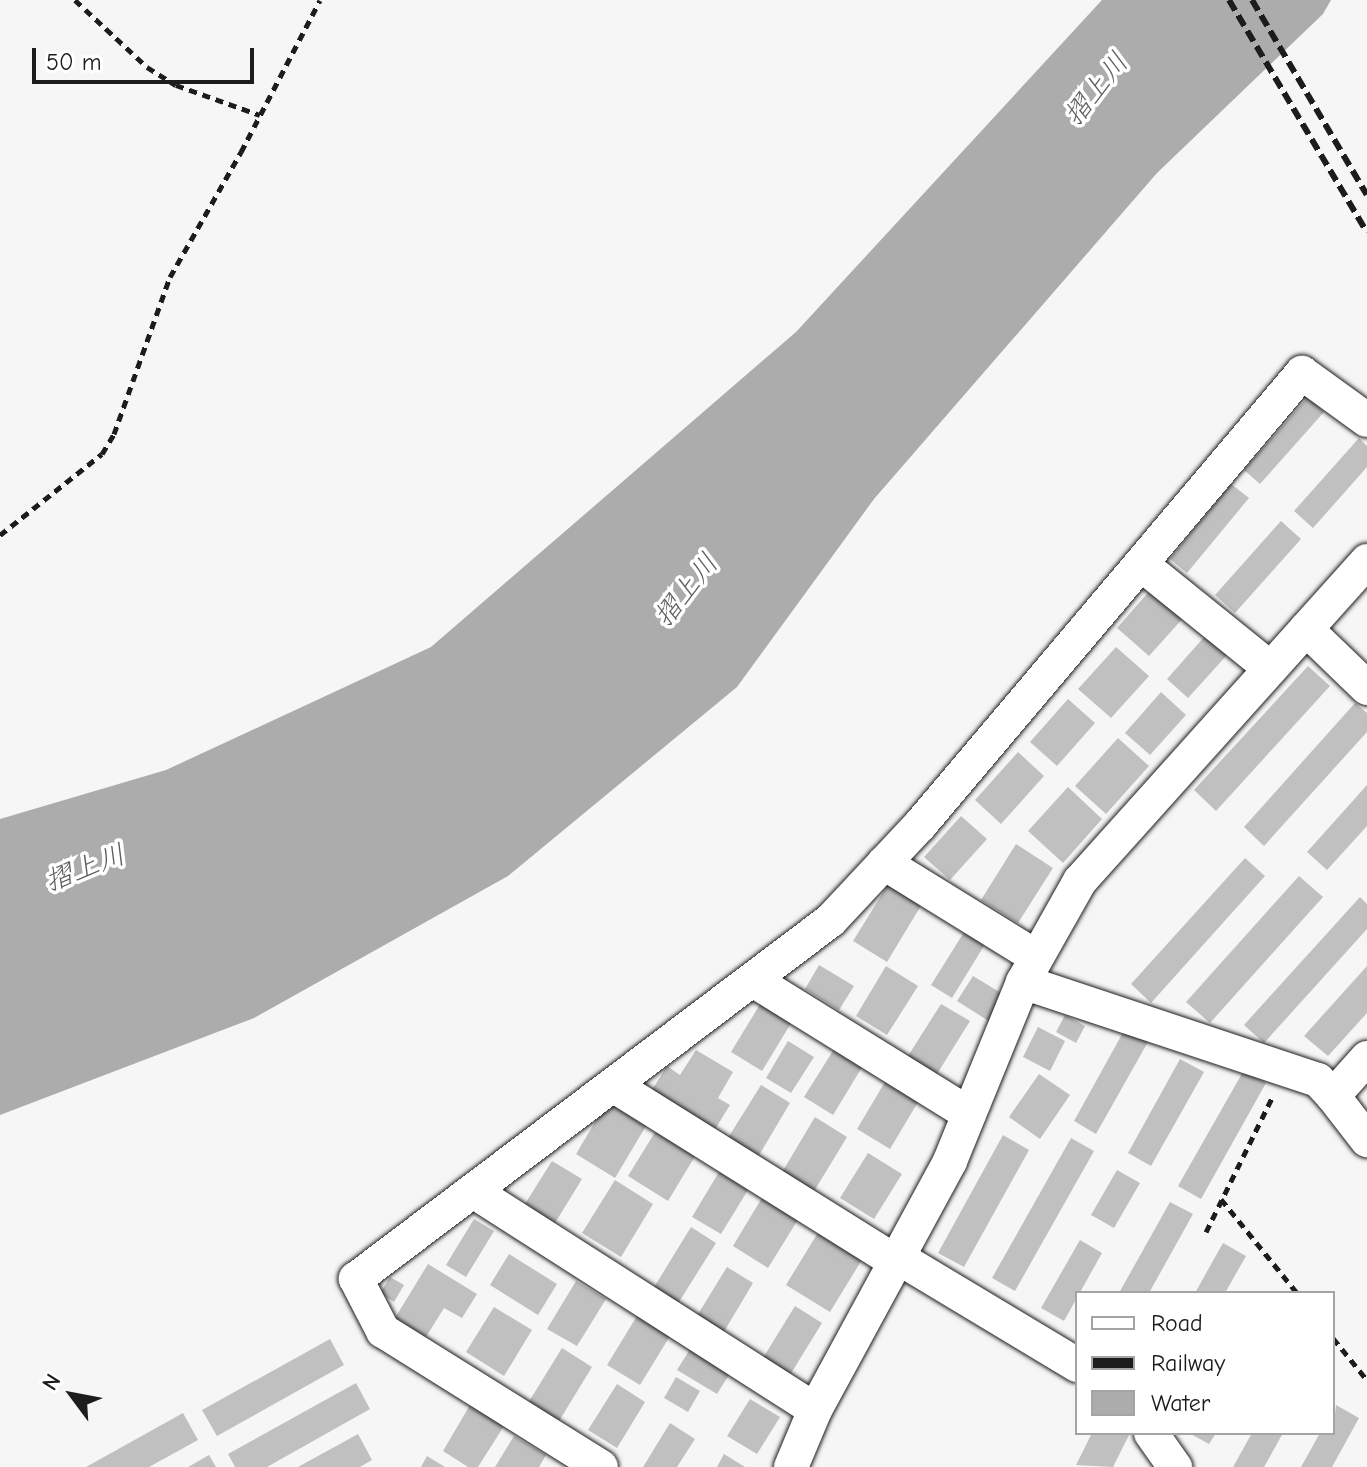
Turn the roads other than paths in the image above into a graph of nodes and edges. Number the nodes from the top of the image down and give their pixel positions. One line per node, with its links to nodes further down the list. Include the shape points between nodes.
1 (1367, 420): 3 (street, via 1302,373)
2 (1367, 561): 4 (street)
3 (1141, 564): 5 (street); 7 (street)
4 (1306, 629): 5 (street); 6 (street)
5 (1270, 668): 8 (street, via 1080,881)
6 (1367, 688)
7 (884, 863): 8 (street); 9 (street, via 831,920)
8 (1030, 969): 12 (street, via 1318,1080); 13 (street)
9 (753, 980): 11 (street); 13 (street)
10 (1367, 1058): 12 (street)
11 (613, 1085): 15 (street); 16 (street)
12 (1333, 1096): 14 (street)
13 (969, 1114): 16 (street)
14 (1367, 1140)
15 (473, 1191): 18 (street); 20 (street, via 356,1279 383,1331)
16 (898, 1260): 17 (street); 18 (street)
17 (1075, 1364)
18 (815, 1410): 21 (street)
19 (1152, 1435): 22 (street)
20 (601, 1467)
21 (791, 1467)
22 (1175, 1467)

